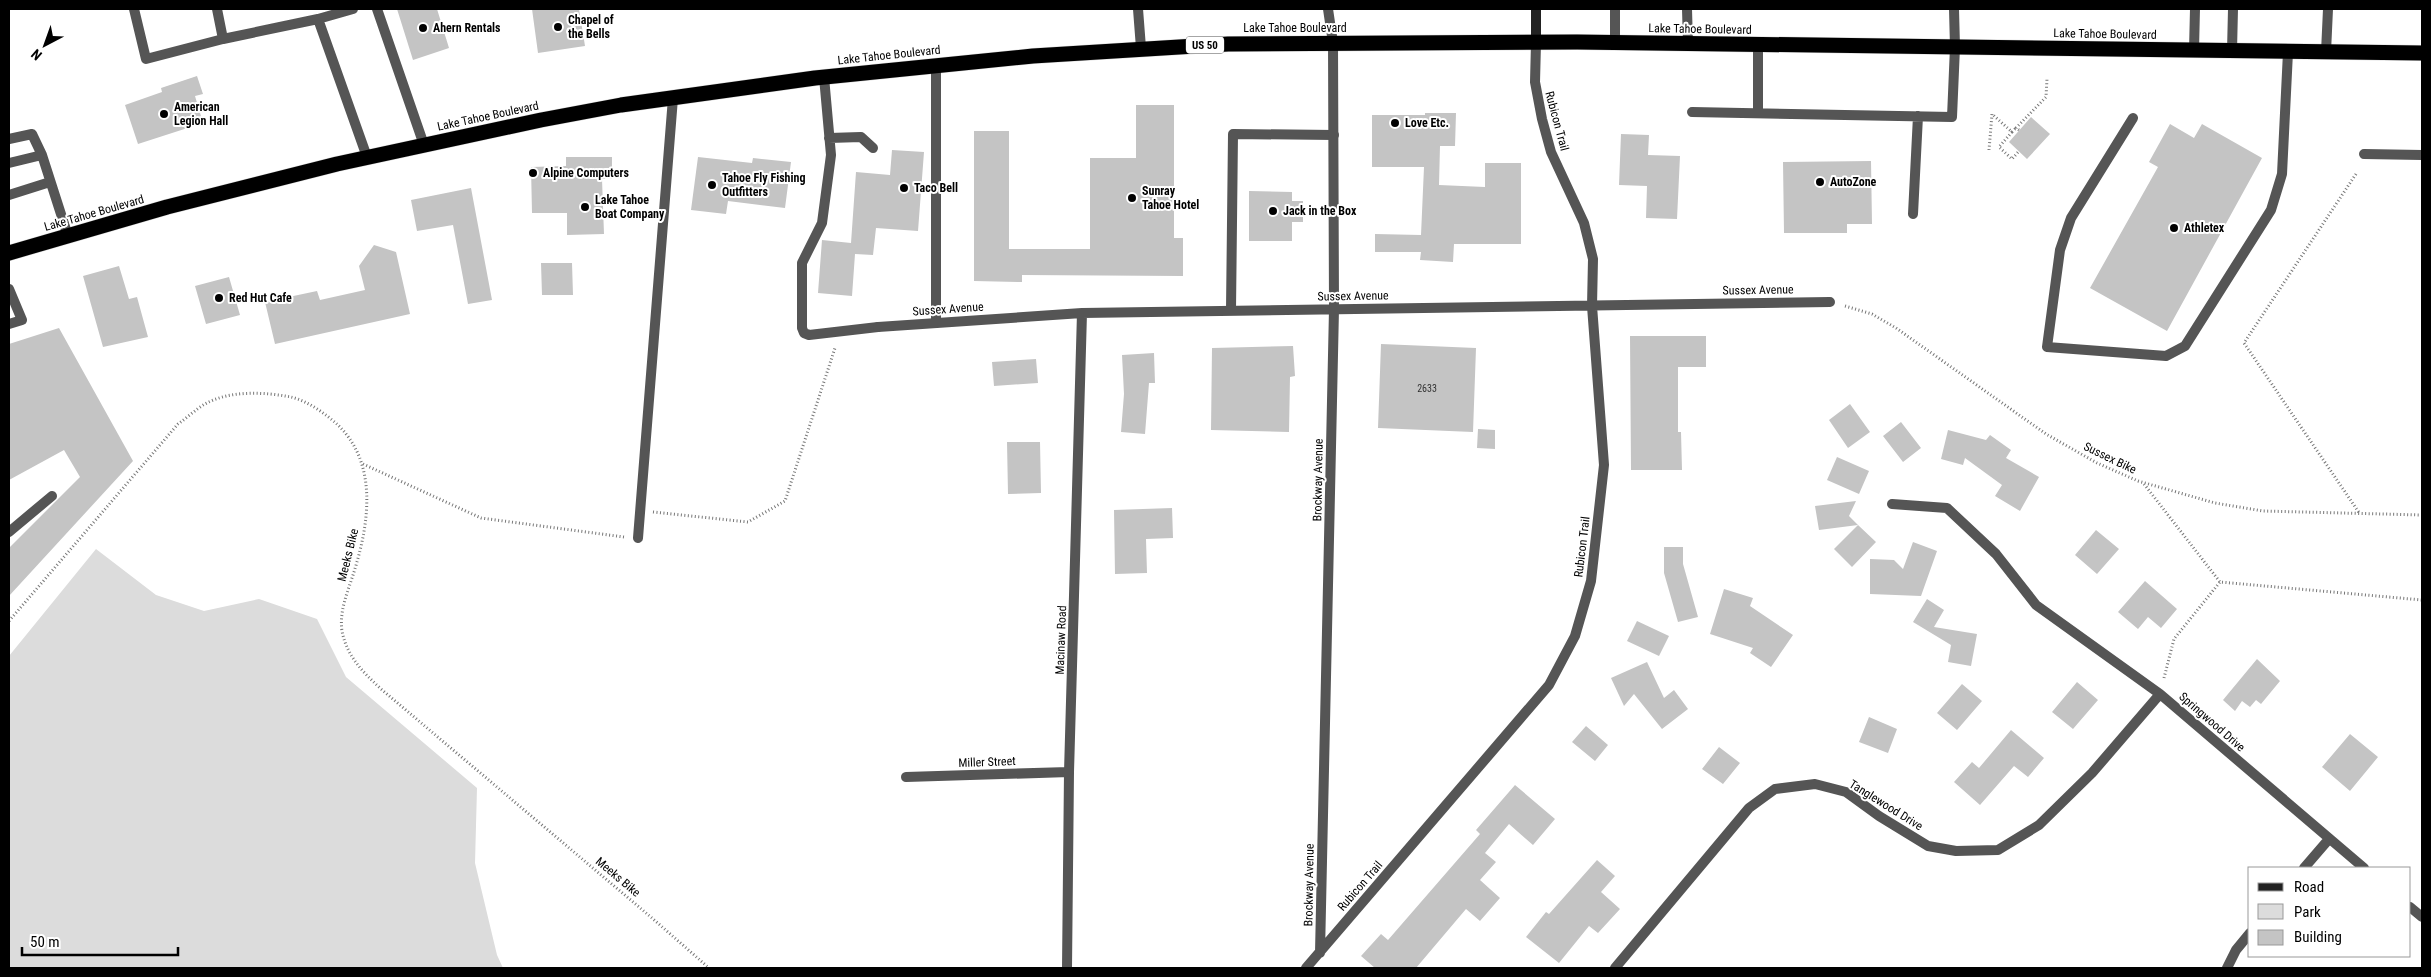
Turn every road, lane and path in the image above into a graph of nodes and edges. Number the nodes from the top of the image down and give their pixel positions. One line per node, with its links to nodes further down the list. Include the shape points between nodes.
1 (134, 9): 15 (street, via 146,59)
2 (217, 9): 15 (street)
3 (355, 9): 14 (street)
4 (377, 9): 40 (street)
5 (1138, 9): 22 (street)
6 (1328, 9): 17 (street, Brockway Avenue)
7 (1536, 9): 18 (street)
8 (1615, 9): 16 (street)
9 (1687, 9): 19 (street)
10 (1954, 9): 21 (street)
11 (2195, 9): 23 (street)
12 (2233, 9): 24 (street)
13 (2328, 9): 26 (street)
14 (318, 19): 15 (street); 47 (street)
15 (224, 39)
16 (1614, 42): 18 (highway, Lake Tahoe Boulevard / US 50); 19 (highway, Lake Tahoe Boulevard / US 50)
17 (1333, 43): 18 (highway, Lake Tahoe Boulevard / US 50); 22 (highway, Lake Tahoe Boulevard / US 50); 37 (street, Brockway Avenue)
18 (1536, 43): 57 (street, Rubicon Trail, via 1535,82 1542,119 1551,152 1584,223 1593,259)
19 (1688, 44): 20 (highway, Lake Tahoe Boulevard / US 50)
20 (1758, 44): 21 (highway, Lake Tahoe Boulevard / US 50); 33 (street)
21 (1955, 47): 23 (highway, Lake Tahoe Boulevard / US 50); 34 (street, via 1952,117)
22 (1142, 48): 28 (highway, Lake Tahoe Boulevard / US 50)
23 (2194, 50): 24 (highway, Lake Tahoe Boulevard / US 50)
24 (2232, 51): 25 (highway, Lake Tahoe Boulevard / US 50)
25 (2288, 52): 26 (highway, Lake Tahoe Boulevard / US 50); 35 (street, via 2282,174 2271,210 2185,346 2166,356 2047,347 2060,250 2071,218)
26 (2326, 52): 27 (highway, Lake Tahoe Boulevard / US 50)
27 (2422, 53)
28 (936, 65): 29 (highway, Lake Tahoe Boulevard / US 50); 61 (street)
29 (824, 77): 31 (highway, Lake Tahoe Boulevard / US 50); 38 (street)
30 (2047, 79): 36 (path, via 2046,96 2040,106)
31 (673, 98): 40 (highway, Lake Tahoe Boulevard / US 50, via 585,112); 69 (street)
32 (1692, 112): 33 (street)
33 (1758, 113): 34 (street)
34 (1918, 116): 52 (street)
35 (2133, 118)
36 (2012, 132): 42 (path, via 1992,114); 43 (path, via 1999,147 2012,159)
37 (1334, 135): 58 (street, Brockway Avenue); 59 (street, via 1233,134)
38 (829, 138): 41 (street, via 861,138); 61 (street, Sussex Avenue, via 831,155 822,223 802,263 804,333)
39 (9, 139): 45 (street, via 32,134)
40 (424, 145): 47 (highway, Lake Tahoe Boulevard / US 50)
41 (873, 148)
42 (1989, 150)
43 (2019, 151)
44 (2364, 154): 46 (street)
45 (42, 155): 48 (street); 50 (street)
46 (2422, 155)
47 (368, 157): 53 (highway, Lake Tahoe Boulevard / US 50)
48 (9, 163)
49 (2356, 174): 66 (path, via 2244,343)
50 (50, 182): 51 (street); 53 (street)
51 (9, 195)
52 (1913, 214)
53 (68, 236): 54 (highway, Lake Tahoe Boulevard / US 50)
54 (9, 253)
55 (9, 289): 62 (street, via 22,320)
56 (1830, 302): 57 (street, Sussex Avenue); 63 (path, Sussex Bike, via 1872,314 2046,434 2097,463)
57 (1592, 306): 58 (street, Sussex Avenue); 82 (street, Rubicon Trail, via 1604,464 1591,581 1575,636 1549,685)
58 (1334, 309): 59 (street, Sussex Avenue); 82 (street, Brockway Avenue)
59 (1231, 310): 60 (street, Sussex Avenue)
60 (1082, 313): 61 (street, Sussex Avenue); 74 (street, Macinaw Road)
61 (936, 323)
62 (9, 324)
63 (2143, 482): 66 (path, Sussex Bike, via 2215,503 2263,511); 70 (path)
64 (52, 496): 68 (street)
65 (1892, 504): 73 (street, Springwood Drive, via 1947,508 1996,554 2036,605)
66 (2360, 514): 67 (path, Sussex Bike)
67 (2422, 515)
68 (9, 532)
69 (638, 538)
70 (2220, 582): 71 (path); 73 (path, via 2174,639)
71 (2422, 600)
72 (9, 621): 83 (path, Meeks Bike, via 178,424 206,404 226,396 277,395 298,399 329,417 349,437 363,464 366,520 341,613 349,655 381,689)
73 (2160, 694): 76 (street, Springwood Drive); 86 (street, Tanglewood Drive, via 2092,772 2039,825 1998,850 1956,851 1928,846 1846,792 1815,784 1775,789 1749,808)
74 (1069, 772): 75 (street, Miller Street); 84 (street, Macinaw Road)
75 (906, 777)
76 (2329, 839): 77 (street); 78 (street, Springwood Drive)
77 (2305, 867)
78 (2363, 867)
79 (2411, 908): 80 (street)
80 (2422, 917)
81 (2248, 936): 87 (street)
82 (1320, 953): 85 (street, Rubicon Trail)
83 (709, 968)
84 (1067, 968)
85 (1306, 968)
86 (1615, 968)
87 (2227, 968)

